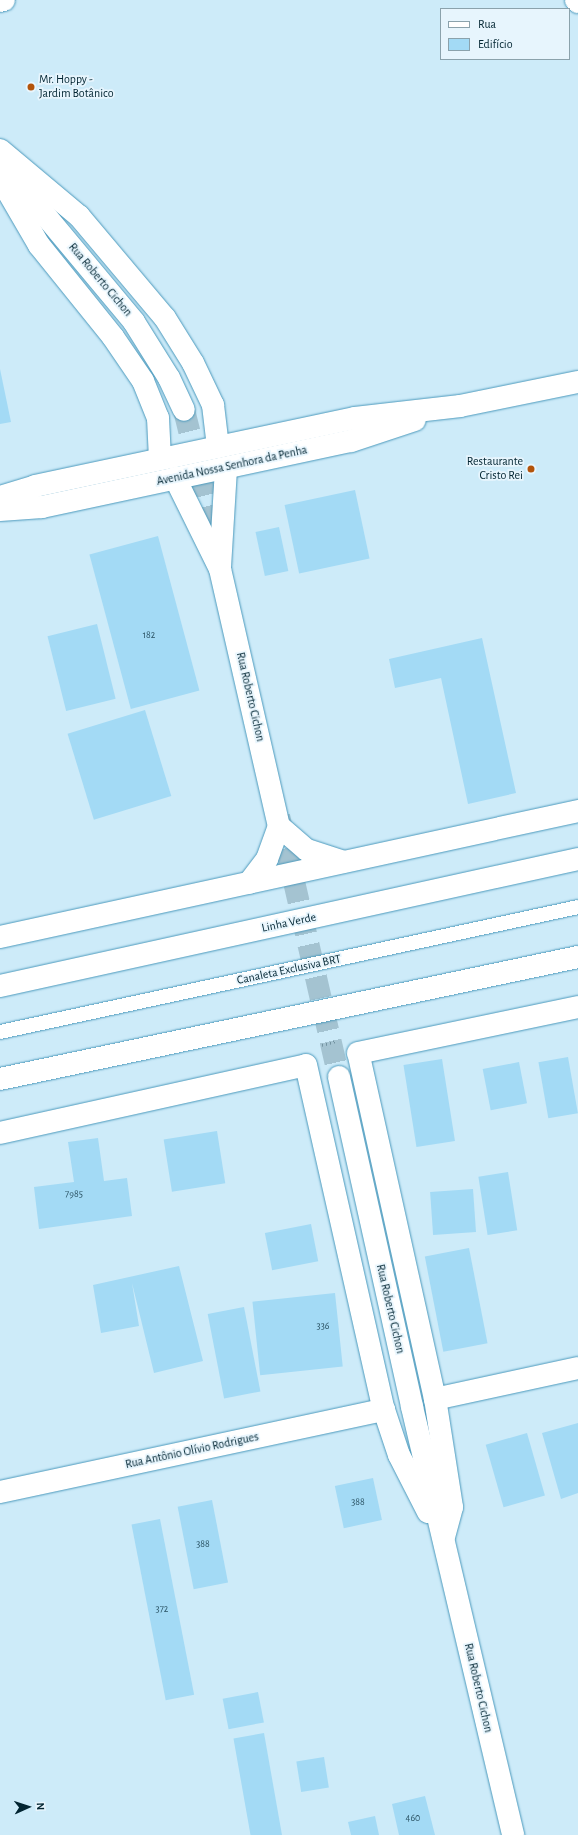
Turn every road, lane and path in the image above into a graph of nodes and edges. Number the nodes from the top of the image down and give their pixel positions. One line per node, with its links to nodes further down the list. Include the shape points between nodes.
1 (4, 0): 2 (main road)
2 (0, 1)
3 (0, 150): 9 (main road, via 79,216 165,318 182,342 210,399 216,415)
4 (0, 161): 8 (main road, Rua Roberto Cichon, via 134,322 169,378)
5 (0, 178): 10 (main road, via 38,245 113,337 143,381 158,418)
6 (578, 382): 7 (main road, Avenida Nossa Senhora da Penha)
7 (460, 406): 9 (main road, Avenida Nossa Senhora da Penha, via 355,418); 11 (main road, Avenida Nossa Senhora da Penha, via 351,441)
8 (184, 410)
9 (218, 447): 10 (main road, Avenida Nossa Senhora da Penha)
10 (160, 459): 13 (main road, Avenida Nossa Senhora da Penha, via 35,486)
11 (226, 468): 12 (main road, Avenida Nossa Senhora da Penha); 15 (main road, Rua Roberto Cichon)
12 (175, 478): 14 (main road, Avenida Nossa Senhora da Penha, via 42,506); 15 (main road, Rua Roberto Cichon)
13 (0, 497)
14 (0, 510)
15 (220, 569): 17 (main road, Rua Roberto Cichon)
16 (578, 811): 19 (main road)
17 (279, 826): 19 (main road, via 307,850); 20 (main road, via 267,859)
18 (578, 859): 24 (main road, Linha Verde)
19 (343, 862): 20 (main road)
20 (249, 883): 22 (main road)
21 (578, 907): 26 (lane, Canaleta Exclusiva BRT)
22 (0, 937)
23 (578, 957): 28 (main road)
24 (0, 986)
25 (578, 1007): 31 (main road, via 358,1052)
26 (0, 1032)
27 (338, 1077): 34 (main road, Rua Roberto Cichon)
28 (0, 1080)
29 (0, 1133): 32 (main road, Rua Roberto Cichon, via 306,1065)
30 (578, 1368): 31 (main road)
31 (435, 1399): 34 (main road, via 452,1507)
32 (384, 1410): 33 (main road, Rua Antônio Olívio Rodrigues); 34 (main road, Rua Roberto Cichon, via 399,1455)
33 (0, 1492)
34 (443, 1541): 35 (main road, Rua Roberto Cichon)
35 (513, 1835)

